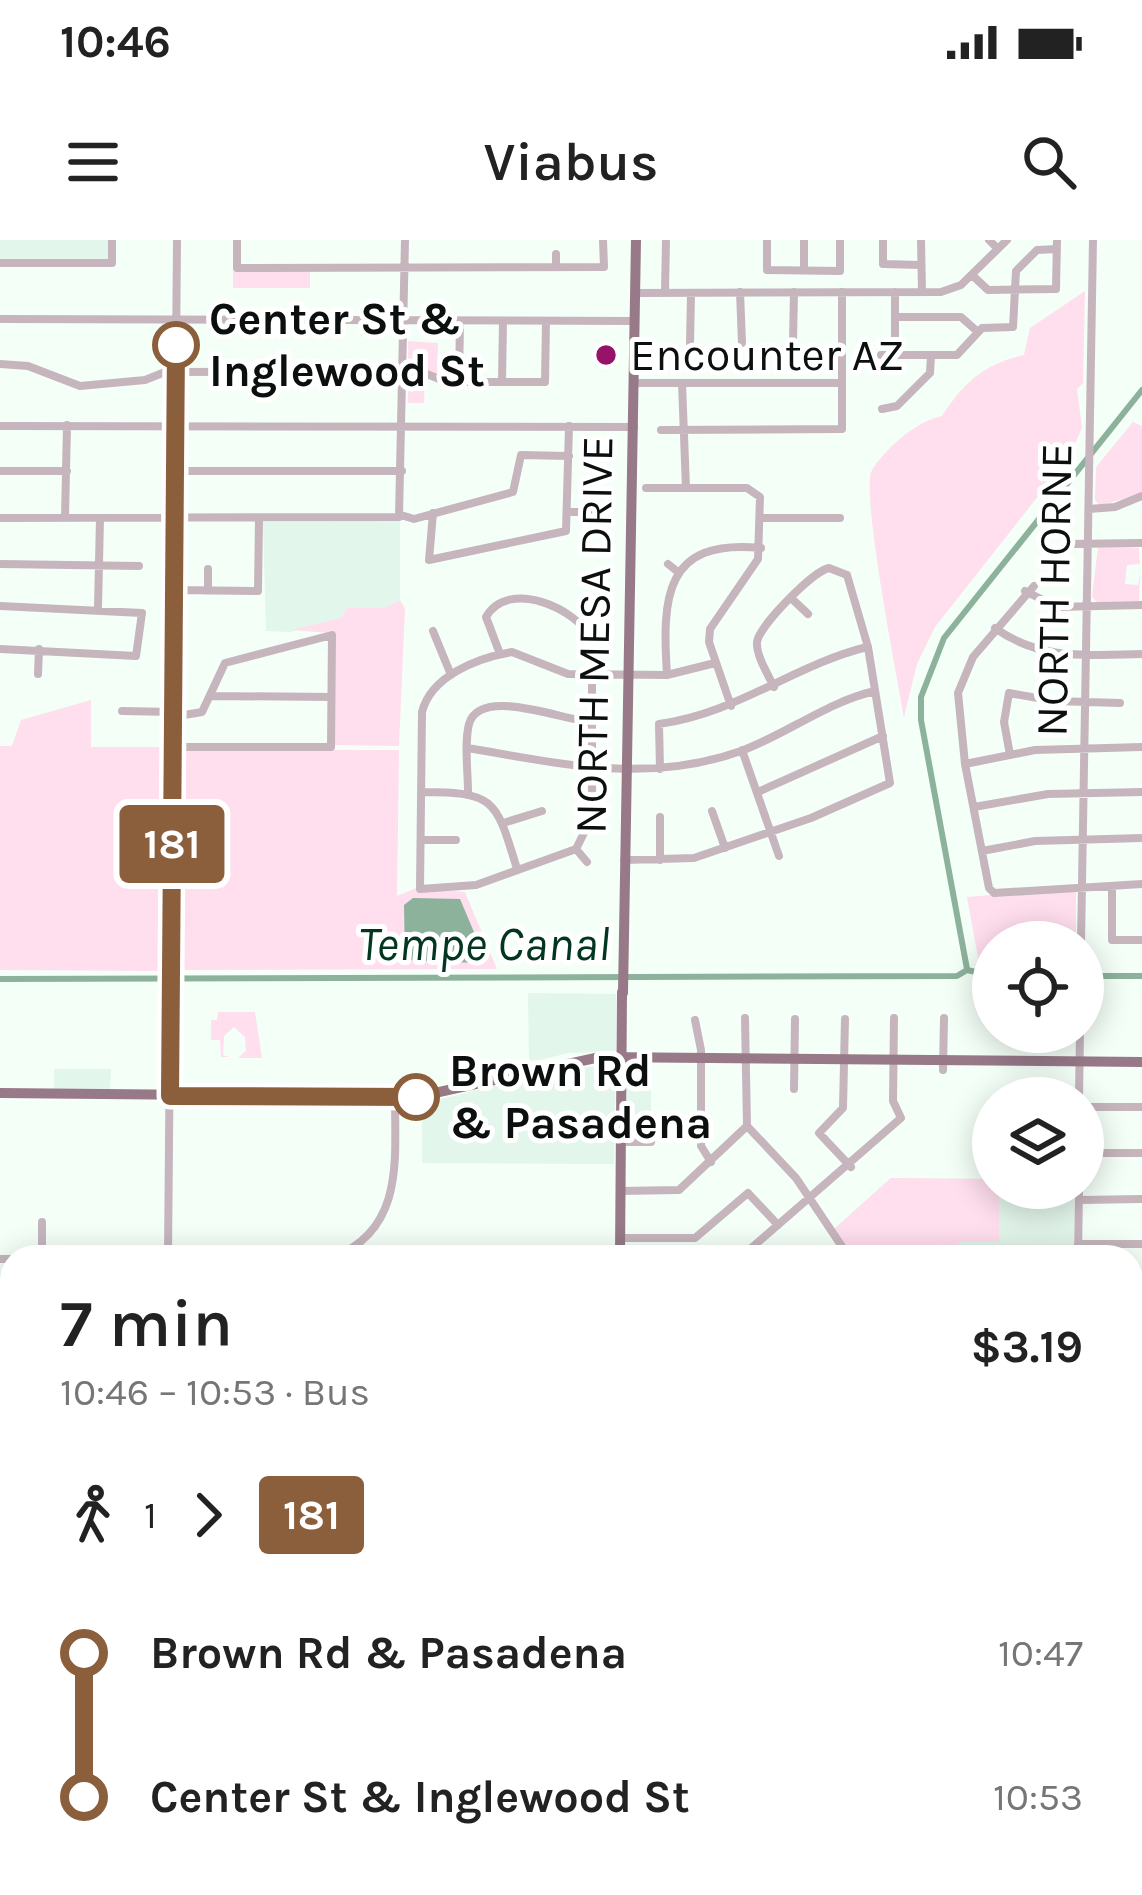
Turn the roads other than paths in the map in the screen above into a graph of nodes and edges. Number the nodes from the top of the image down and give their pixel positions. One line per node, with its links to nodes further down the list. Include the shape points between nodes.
1 (112, 240): 19 (street, via 112,263)
2 (177, 240): 34 (street)
3 (237, 240): 21 (street, via 237,268)
4 (405, 240): 21 (street)
5 (603, 240): 22 (street, via 604,266)
6 (636, 240): 31 (main road, NORTH MESA DRIVE)
7 (665, 240): 32 (street)
8 (767, 240): 23 (street, via 766,270)
9 (804, 240): 23 (street)
10 (840, 240): 23 (street, via 840,271)
11 (883, 240): 20 (street, via 884,264)
12 (921, 240): 20 (street)
13 (989, 240): 17 (street)
14 (1007, 240): 17 (street)
15 (1093, 240): 74 (street, NORTH HORNE)
16 (1057, 244): 25 (street, via 1016,271); 25 (street, via 1056,289)
17 (998, 249): 24 (street)
18 (556, 254): 22 (street)
19 (0, 263)
20 (921, 265): 30 (street)
21 (404, 267): 22 (street); 35 (street)
22 (556, 267)
23 (804, 270)
24 (972, 275): 25 (street, via 988,290); 30 (street, via 953,290)
25 (1014, 290): 42 (street, via 1012,327)
26 (740, 292): 27 (street); 33 (street); 43 (street)
27 (794, 292): 28 (street); 44 (street)
28 (842, 292): 29 (street); 56 (street)
29 (895, 292): 30 (street); 36 (street)
30 (922, 292)
31 (636, 293): 32 (street); 41 (main road, NORTH MESA DRIVE)
32 (665, 293): 33 (street)
33 (691, 293): 45 (street)
34 (176, 317): 35 (street); 37 (street); 51 (street)
35 (404, 317): 38 (street); 50 (street)
36 (895, 317): 42 (street, via 961,317); 47 (street)
37 (0, 319)
38 (460, 321): 39 (street); 52 (street)
39 (503, 321): 40 (street); 53 (street)
40 (546, 321): 41 (street); 53 (street, via 545,382)
41 (636, 321): 54 (main road, NORTH MESA DRIVE)
42 (978, 332): 48 (street, via 957,355)
43 (742, 343)
44 (793, 343)
45 (690, 345)
46 (881, 356): 47 (street)
47 (896, 356): 48 (street)
48 (931, 356): 57 (street, via 930,373 897,406)
49 (0, 364): 51 (street, via 80,386)
50 (403, 371): 51 (street); 52 (street); 61 (street)
51 (176, 372): 60 (street)
52 (459, 382): 53 (street)
53 (502, 382)
54 (635, 383): 55 (street); 63 (main road, NORTH MESA DRIVE)
55 (682, 383): 56 (street); 64 (street)
56 (842, 383): 64 (street, via 842,429)
57 (882, 409)
58 (67, 425): 59 (street); 60 (street); 70 (street)
59 (0, 426)
60 (175, 426): 61 (street); 68 (street)
61 (402, 426): 62 (street); 69 (street)
62 (569, 426): 63 (street); 66 (street)
63 (634, 427): 117 (main road, NORTH MESA DRIVE)
64 (683, 429): 65 (street); 72 (street)
65 (661, 430)
66 (569, 456): 75 (street); 76 (street, via 517,458 515,489)
67 (0, 471): 70 (street)
68 (174, 471): 69 (street); 81 (street)
69 (402, 471): 77 (street)
70 (67, 472): 79 (street)
71 (646, 488): 72 (street)
72 (686, 488): 84 (street, via 747,488 760,497)
73 (1142, 496): 74 (street)
74 (1089, 509): 86 (street, NORTH HORNE)
75 (568, 512): 76 (street, via 568,529 429,560); 83 (street)
76 (433, 513): 77 (street)
77 (400, 516): 82 (street)
78 (0, 518): 79 (street)
79 (65, 518): 80 (street)
80 (100, 518): 81 (street); 90 (street)
81 (174, 518): 82 (street); 96 (street)
82 (259, 518): 97 (street, via 258,591)
83 (609, 518)
84 (760, 518): 85 (street); 89 (street)
85 (840, 518)
86 (1088, 542): 87 (street); 88 (street); 101 (street, NORTH HORNE)
87 (1142, 543)
88 (1067, 544)
89 (761, 548): 95 (street, via 715,548); 112 (street, via 710,629)
90 (100, 563): 91 (street); 93 (street); 102 (street)
91 (0, 564)
92 (668, 564): 95 (street)
93 (139, 566)
94 (208, 569): 97 (street)
95 (678, 572): 114 (street, via 665,602)
96 (173, 590): 97 (street); 126 (street)
97 (208, 591)
98 (791, 598): 103 (street); 106 (street, via 810,571 850,572); 118 (street, via 757,638)
99 (1142, 605): 101 (street)
100 (0, 606): 102 (street)
101 (1087, 607): 104 (street, via 1057,607 1029,588); 111 (street, NORTH HORNE)
102 (98, 608): 108 (street, via 142,613 136,656)
103 (808, 614)
104 (995, 628): 111 (street, via 1031,650); 135 (street, via 958,694)
105 (433, 632): 115 (street)
106 (868, 647): 118 (street); 119 (street)
107 (0, 649): 108 (street)
108 (39, 649): 113 (street)
109 (500, 654): 115 (street); 116 (street); 116 (street, via 490,610 513,599 553,603 588,630)
110 (1142, 654): 111 (street)
111 (1087, 655): 122 (street, NORTH HORNE)
112 (715, 663): 114 (street); 124 (street)
113 (38, 674)
114 (667, 674): 117 (street)
115 (451, 675): 139 (street, via 425,703)
116 (594, 675): 117 (street); 127 (street)
117 (629, 676): 137 (main road, NORTH MESA DRIVE)
118 (774, 687): 124 (street)
119 (876, 691): 128 (street); 132 (street)
120 (210, 697): 121 (street); 121 (street, via 225,662 332,635); 126 (street, via 196,716)
121 (331, 697): 129 (street, via 331,747)
122 (1086, 703): 123 (street); 133 (street, NORTH HORNE); 134 (street, via 1009,693)
123 (1120, 703)
124 (731, 706): 138 (street, via 659,724)
125 (122, 711): 126 (street)
126 (172, 714): 129 (street)
127 (593, 722): 131 (street, via 506,703 472,718); 136 (street)
128 (883, 736): 141 (street); 149 (street, via 890,783)
129 (172, 746): 186 (street)
130 (1142, 747): 133 (street)
131 (468, 748): 136 (street); 140 (street)
132 (742, 750): 138 (street); 141 (street)
133 (1084, 750): 134 (street); 143 (street, NORTH HORNE)
134 (1010, 754): 135 (street)
135 (965, 764): 144 (street)
136 (593, 769): 137 (street); 154 (street, via 590,828)
137 (626, 769): 138 (street); 158 (main road, NORTH MESA DRIVE)
138 (660, 769)
139 (422, 792): 140 (street); 151 (street)
140 (468, 792): 148 (street, via 494,804)
141 (758, 792): 149 (street)
142 (1142, 792): 143 (street)
143 (1083, 795): 144 (street); 153 (street, NORTH HORNE)
144 (974, 807): 156 (street)
145 (542, 811): 148 (street)
146 (712, 811): 155 (street)
147 (660, 817): 159 (street)
148 (503, 823): 161 (street)
149 (772, 832): 155 (street); 157 (street)
150 (1142, 838): 153 (street)
151 (421, 840): 152 (street); 161 (street, via 420,889 462,889)
152 (456, 840)
153 (1083, 840): 156 (street); 163 (street, NORTH HORNE)
154 (576, 848): 160 (street); 161 (street)
155 (725, 848): 159 (street)
156 (982, 851): 163 (street, via 990,891)
157 (779, 856)
158 (624, 860): 159 (street); 174 (main road, NORTH MESA DRIVE)
159 (660, 860)
160 (587, 862)
161 (518, 869)
162 (1142, 884): 164 (street)
163 (1082, 885): 164 (street); 165 (street, NORTH HORNE)
164 (1112, 886): 166 (street, via 1112,940)
165 (1081, 921)
166 (1142, 940)
167 (746, 1018): 176 (street)
168 (894, 1018): 179 (street)
169 (944, 1018): 182 (street)
170 (795, 1019): 177 (street)
171 (845, 1019): 178 (street)
172 (694, 1020): 175 (street)
173 (1080, 1053): 181 (street)
174 (622, 1057): 175 (main road); 187 (main road); 191 (main road, NORTH MESA DRIVE)
175 (701, 1058): 176 (main road); 195 (street, via 701,1147)
176 (747, 1059): 177 (main road); 190 (street)
177 (795, 1060): 178 (main road); 184 (street)
178 (844, 1060): 179 (main road); 196 (street, via 843,1108 819,1133)
179 (894, 1061): 182 (main road); 196 (street, via 901,1118)
180 (1142, 1061): 181 (main road)
181 (1080, 1062): 182 (main road); 183 (street)
182 (948, 1064)
183 (1080, 1077)
184 (794, 1089)
185 (0, 1093): 186 (main road)
186 (170, 1096): 187 (main road); 208 (street)
187 (394, 1097): 209 (street, via 394,1180 380,1223)
188 (1142, 1107): 189 (street)
189 (1104, 1108)
190 (747, 1126): 195 (street); 200 (street)
191 (621, 1142): 192 (street); 197 (main road, NORTH MESA DRIVE)
192 (651, 1142)
193 (1142, 1153): 194 (street)
194 (1104, 1154)
195 (711, 1162): 197 (street, via 680,1190)
196 (851, 1167): 200 (street)
197 (620, 1192): 204 (main road, NORTH MESA DRIVE)
198 (1142, 1199): 199 (street)
199 (1104, 1200)
200 (809, 1202): 203 (street); 212 (street)
201 (1079, 1209): 205 (street)
202 (42, 1222): 207 (street)
203 (778, 1226): 204 (street, via 748,1193 695,1238); 211 (street)
204 (620, 1238): 210 (main road, NORTH MESA DRIVE)
205 (1078, 1244): 206 (street)
206 (1142, 1244)
207 (42, 1245)
208 (168, 1245)
209 (356, 1245)
210 (620, 1245)
211 (755, 1245)
212 (841, 1245)

